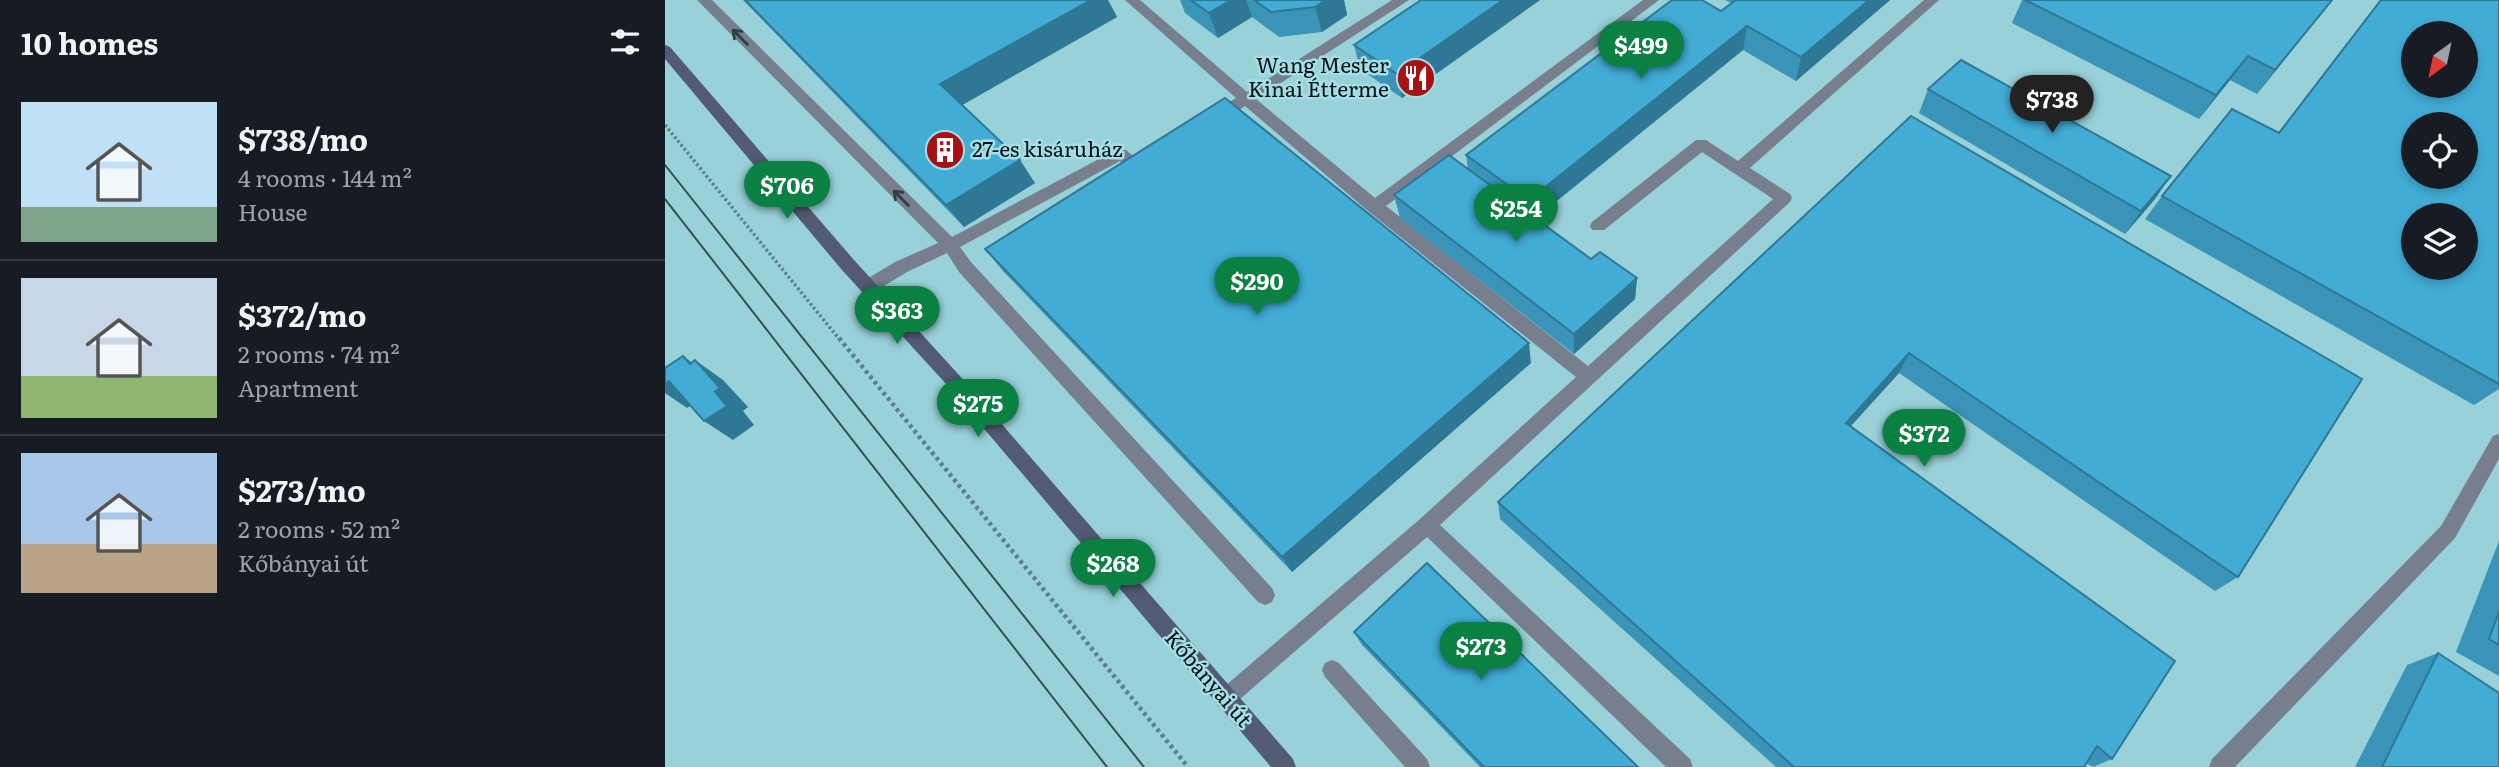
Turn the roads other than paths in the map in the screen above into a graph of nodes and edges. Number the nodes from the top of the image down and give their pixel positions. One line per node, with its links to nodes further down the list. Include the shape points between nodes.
1 (704, 0): 13 (lane, one-way to 1)
2 (1132, 0): 7 (lane)
3 (1402, 0): 7 (lane)
4 (1652, 0): 11 (lane)
5 (1932, 0): 10 (lane)
6 (665, 51): 14 (main road, Kőbányai út)
7 (1244, 99): 8 (lane); 11 (lane)
8 (1202, 127)
9 (1159, 154): 13 (lane, via 1138,168 1121,153)
10 (1739, 169): 12 (lane, via 1701,144); 15 (lane, via 1784,198)
11 (1374, 207): 15 (lane)
12 (1598, 226)
13 (950, 245): 14 (lane); 18 (lane, via 965,267)
14 (868, 287): 20 (main road, Kőbányai út)
15 (1588, 377): 17 (lane)
16 (2499, 442): 24 (lane, via 2448,532)
17 (1427, 525): 20 (lane); 23 (lane)
18 (1265, 595)
19 (1332, 670): 22 (lane)
20 (1225, 699): 21 (main road, Kőbányai út)
21 (1285, 767)
22 (1419, 767)
23 (1682, 767)
24 (2220, 767)

